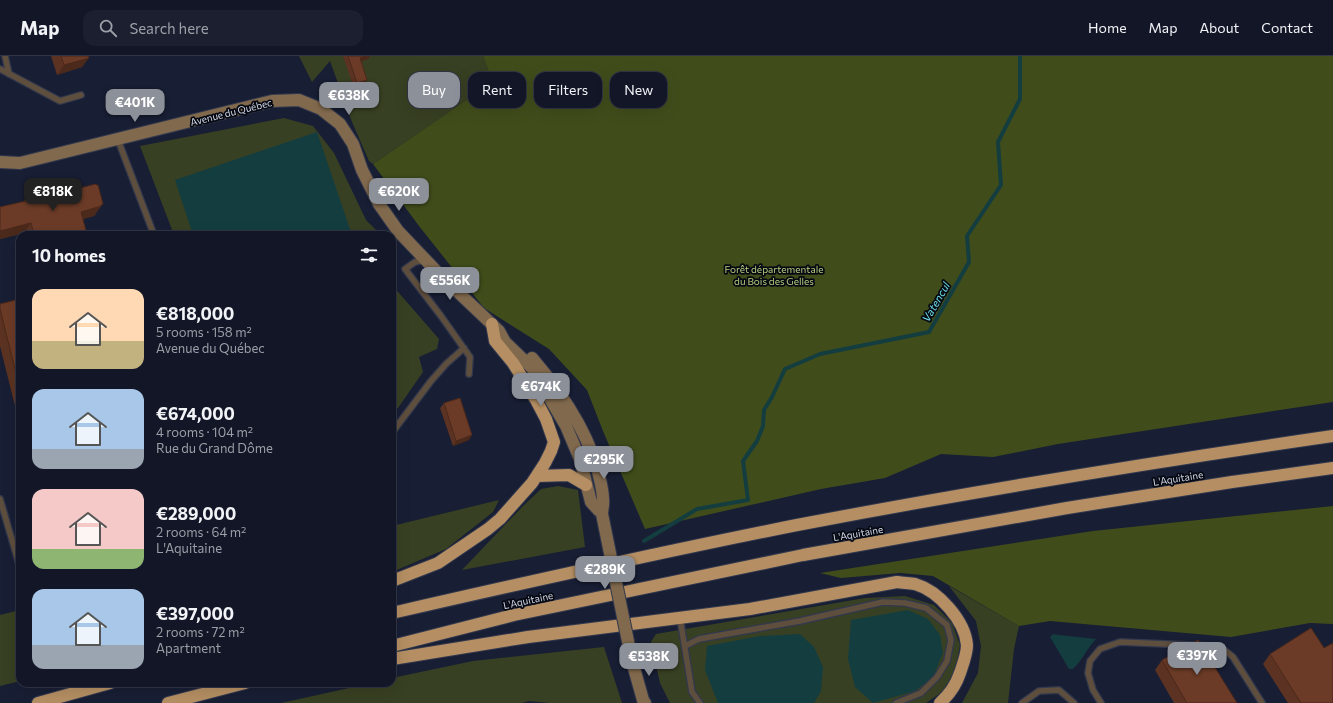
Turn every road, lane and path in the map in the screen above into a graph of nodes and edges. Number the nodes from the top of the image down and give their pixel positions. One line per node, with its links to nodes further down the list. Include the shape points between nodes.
1 (4, 56): 3 (lane)
2 (0, 69): 3 (lane)
3 (9, 74): 4 (lane, via 60,101)
4 (81, 95)
5 (118, 140): 6 (street, Avenue du Québec, via 20,163); 7 (lane); 8 (street, Avenue du Québec, via 272,101 299,100 321,109 340,124 353,144 362,170 379,204 398,231)
6 (0, 162)
7 (152, 231)
8 (425, 260): 9 (street, Avenue du Québec); 10 (lane, via 405,269)
9 (496, 327): 15 (highway, via 495,341 536,400 554,442); 16 (street, via 505,342 532,368 566,426 580,458); 18 (street, via 510,335 546,374 576,419 592,454)
10 (464, 348): 11 (lane, via 470,357); 12 (lane, via 431,381)
11 (468, 374)
12 (396, 427)
13 (1333, 436): 22 (highway, L'Aquitaine, via 1061,477 796,526 586,569)
14 (1333, 468): 24 (highway, L'Aquitaine, via 1075,506 803,555 514,615)
15 (537, 476): 16 (highway, via 569,475); 21 (highway, via 500,519 475,539 438,563)
16 (586, 485): 18 (street, via 596,489); 19 (street, via 591,502)
17 (0, 499): 20 (lane)
18 (604, 499): 19 (street)
19 (602, 514): 29 (street, bridge, via 632,661)
20 (16, 554)
21 (396, 579)
22 (396, 612)
23 (680, 618): 25 (lane); 26 (highway, via 528,637); 34 (highway, via 750,609 896,582 916,585 944,602 962,628 966,645 964,662 957,681 949,696)
24 (396, 645)
25 (685, 646): 32 (lane, via 692,692); 33 (lane, via 699,639 800,621 883,602 905,603 926,608 947,625 951,640 947,660 937,677 921,693)
26 (396, 658)
27 (96, 687): 30 (highway)
28 (230, 687): 31 (highway)
29 (644, 702)
30 (38, 703)
31 (168, 703)
32 (700, 703)
33 (896, 703)
34 (940, 703)
35 (1022, 703): 36 (lane, via 1039,691 1059,690)
36 (1074, 703)
37 (1101, 703): 38 (lane, via 1093,690 1088,673 1090,661 1100,649 1120,642 1212,646 1223,649 1232,657)
38 (1262, 703)

